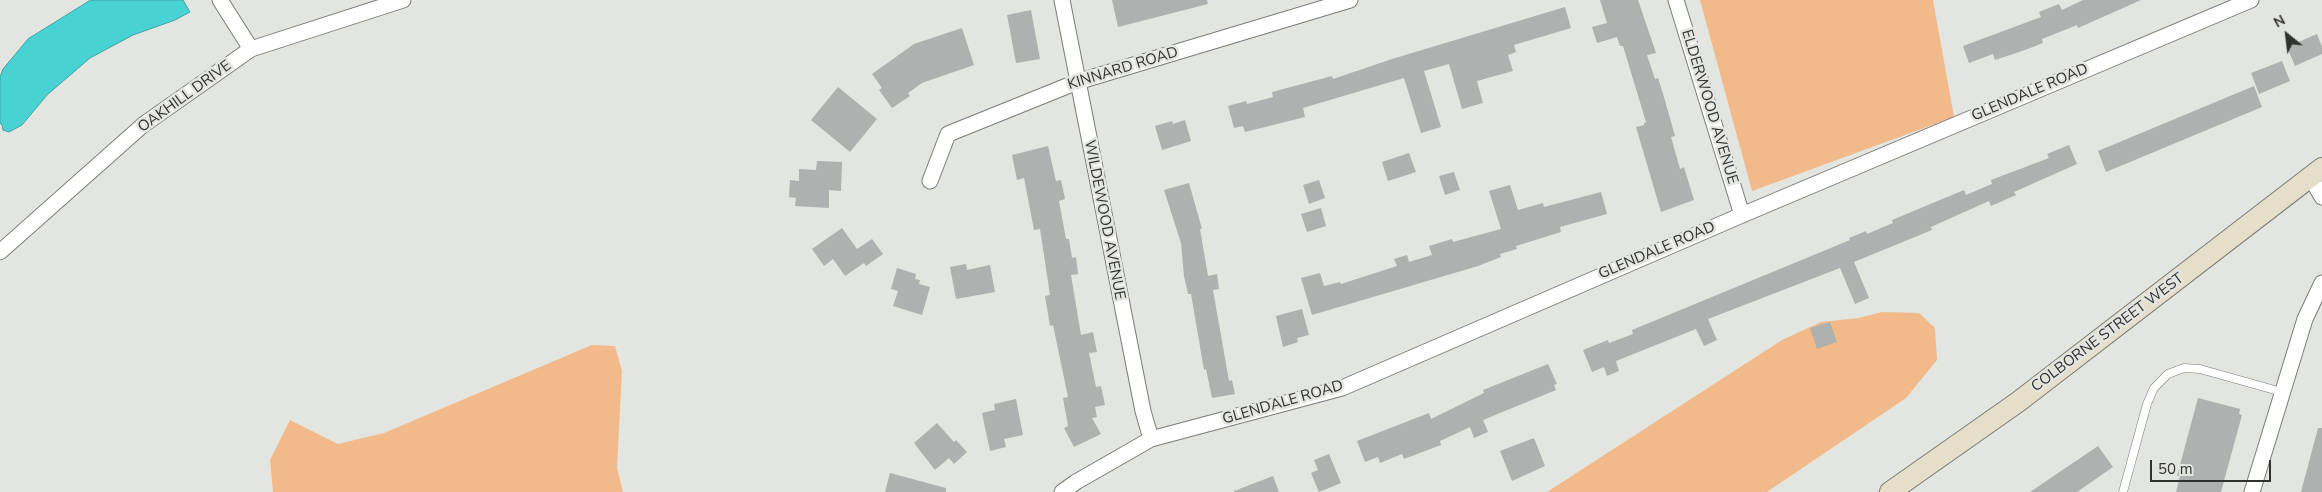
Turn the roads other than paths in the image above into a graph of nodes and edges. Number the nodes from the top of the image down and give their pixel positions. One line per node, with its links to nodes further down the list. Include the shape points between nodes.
1 (220, 0): 7 (street)
2 (403, 0): 7 (street, OAKHILL DRIVE)
3 (1062, 0): 8 (street, WILDEWOOD AVENUE)
4 (1350, 0): 8 (street, KINNARD ROAD)
5 (1676, 0): 12 (street, ELDERWOOD AVENUE)
6 (2251, 0): 12 (street, GLENDALE ROAD)
7 (251, 49): 13 (street, OAKHILL DRIVE, via 143,125)
8 (1077, 82): 10 (street, KINNARD ROAD, via 948,134); 16 (street, WILDEWOOD AVENUE, via 1142,411)
9 (2317, 173): 11 (street); 18 (main road, COLBORNE STREET WEST, via 2018,402)
10 (930, 181)
11 (2322, 197)
12 (1742, 215): 16 (street, GLENDALE ROAD, via 1342,388)
13 (0, 252)
14 (2322, 283): 15 (street, via 2305,319)
15 (2282, 392): 19 (lane, via 2200,369 2184,368 2168,374 2154,388 2147,404); 20 (street)
16 (1151, 439): 17 (street, GLENDALE ROAD)
17 (1062, 492)
18 (1890, 492)
19 (2123, 492)
20 (2252, 492)

